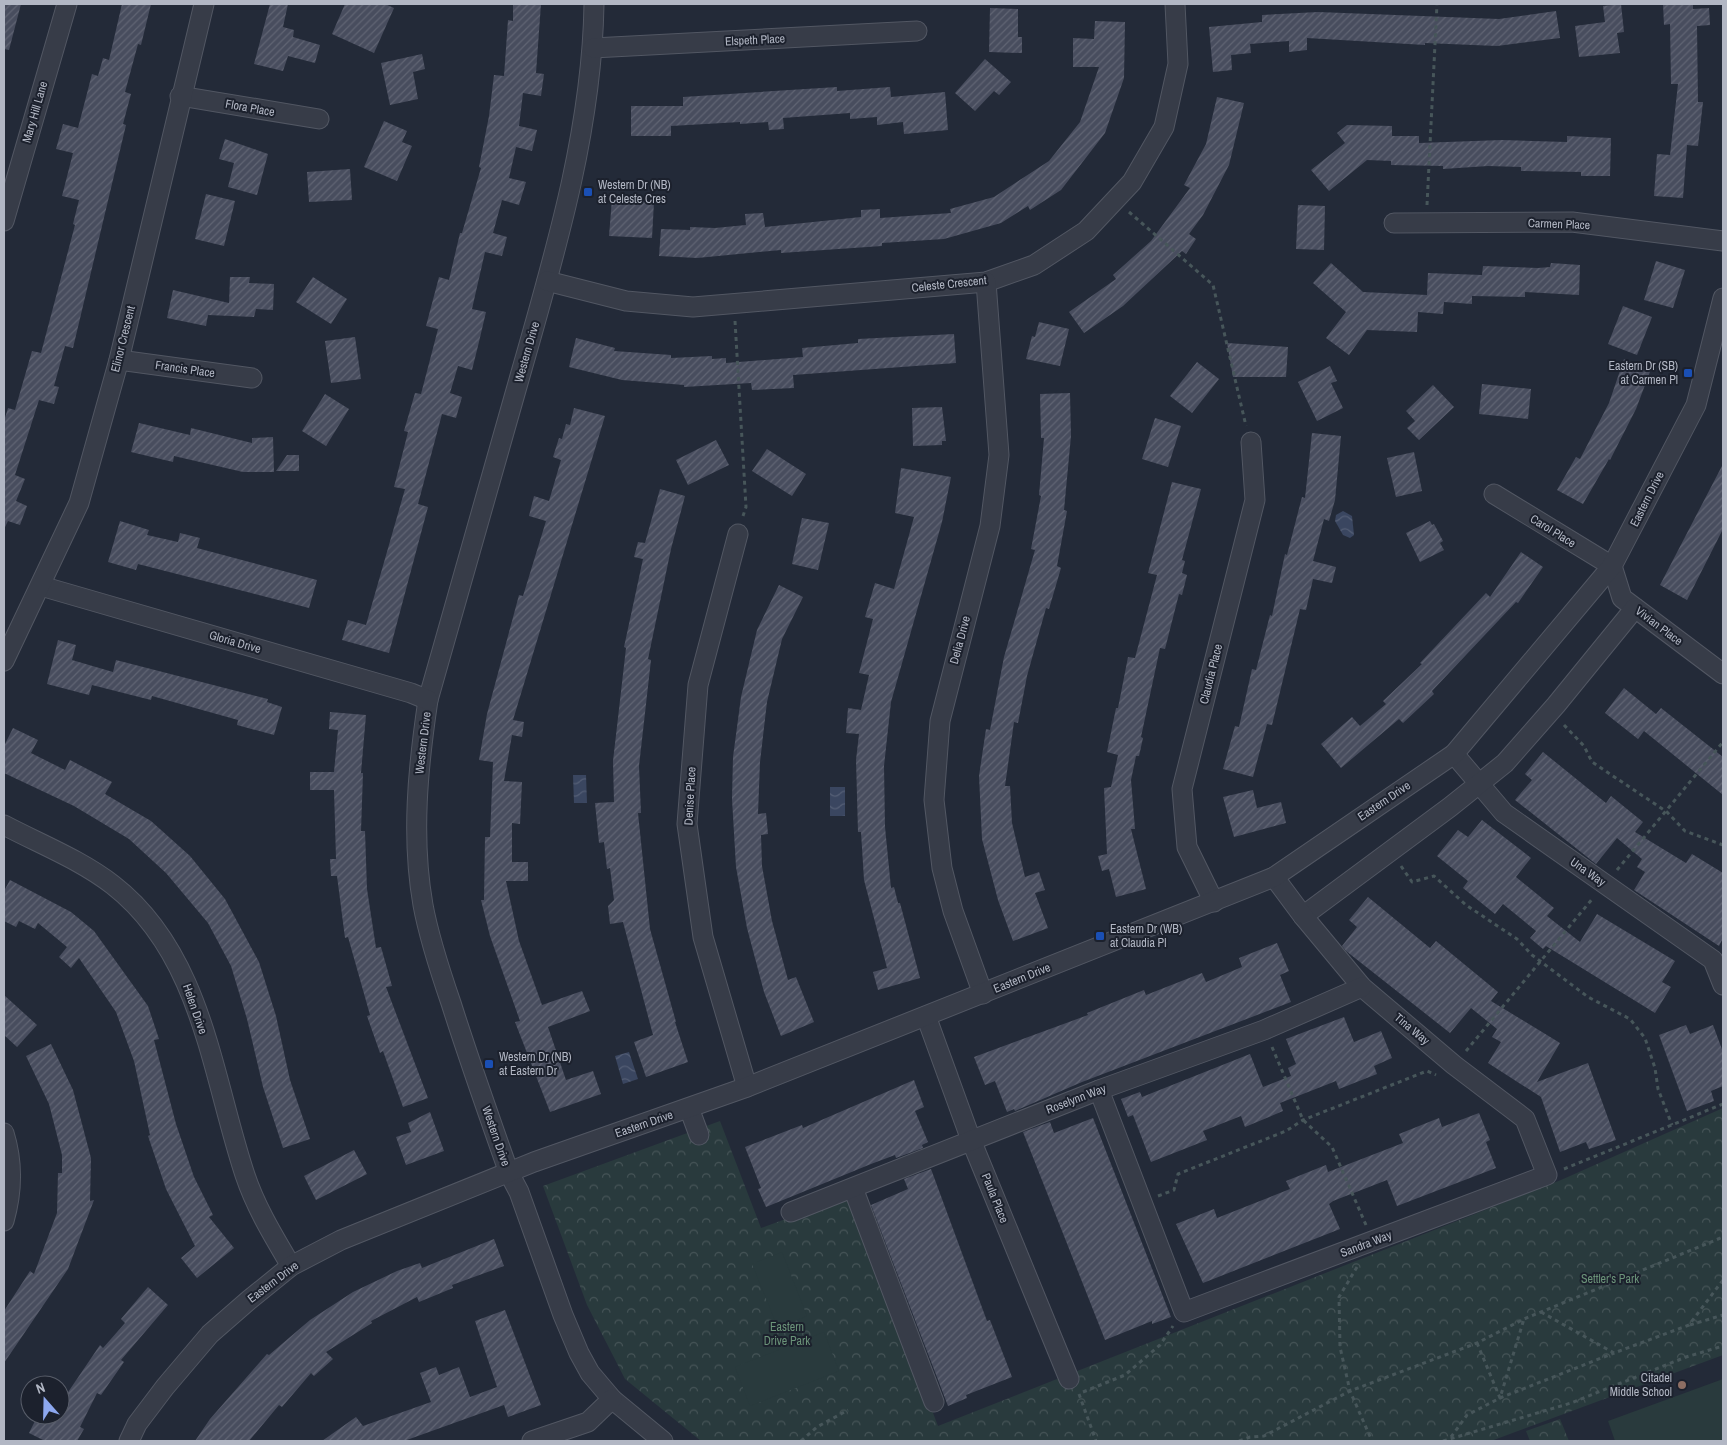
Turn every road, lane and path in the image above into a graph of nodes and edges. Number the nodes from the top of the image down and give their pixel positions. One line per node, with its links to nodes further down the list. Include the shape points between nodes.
1 (67, 4): 11 (street, Mary Hill Lane)
2 (204, 4): 8 (street, Elinor Crescent)
3 (594, 4): 7 (street, Western Drive)
4 (1175, 4): 10 (street, Celeste Crescent, via 1178,64 1164,127 1132,182)
5 (1437, 4): 13 (path)
6 (917, 31): 7 (street, Elspeth Place)
7 (593, 48): 15 (street, Western Drive, via 574,176)
8 (180, 96): 9 (street, Flora Place); 19 (street, Elinor Crescent)
9 (319, 119)
10 (1115, 201): 16 (street, Celeste Crescent, via 1086,231 1034,265); 21 (path, via 1212,285)
11 (4, 221)
12 (1394, 223): 13 (street, Carmen Place)
13 (1426, 223): 14 (street, Carmen Place, via 1572,222)
14 (1723, 241)
15 (547, 281): 18 (street, Celeste Crescent, via 626,301 693,307); 29 (street, Western Drive)
16 (986, 282): 18 (street, Celeste Crescent); 45 (street, Delia Drive, via 999,456 990,526 940,721 934,800 942,868 953,911)
17 (1723, 298): 24 (street, Eastern Drive, via 1696,404)
18 (734, 303): 23 (path, via 746,507)
19 (119, 360): 20 (street, Francis Place); 25 (street, Elinor Crescent, via 79,503)
20 (252, 378)
21 (1251, 442): 40 (street, Claudia Place, via 1255,500 1182,789 1187,846)
22 (1494, 494): 24 (street, Carol Place)
23 (738, 534): 49 (street, Denise Place, via 698,685 687,824 704,937)
24 (1612, 566): 26 (street, Vivian Place, via 1622,598); 32 (street, Eastern Drive)
25 (41, 586): 27 (street, Elinor Crescent); 29 (street, Gloria Drive)
26 (1635, 608): 28 (street, Vivian Place); 30 (street)
27 (4, 661)
28 (1723, 674)
29 (428, 700): 58 (street, Western Drive, via 417,797 423,904 440,971)
30 (1550, 712): 33 (street, via 1505,763); 34 (path, via 1584,746 1592,762)
31 (1723, 742): 34 (path)
32 (1454, 754): 33 (street, Una Way); 38 (street, Eastern Drive)
33 (1479, 784): 37 (street); 39 (street, Una Way, via 1504,813)
34 (1667, 812): 36 (path, via 1685,831); 39 (path)
35 (4, 825): 66 (street, Helen Drive, via 113,884 159,930 188,984 246,1178 259,1210)
36 (1723, 845)
37 (1386, 854): 41 (street); 42 (path, via 1401,866 1412,882 1434,876 1466,905 1517,939)
38 (1274, 877): 40 (street, Eastern Drive); 41 (street, Tina Way)
39 (1605, 884): 42 (path); 43 (street, Una Way, via 1713,960)
40 (1214, 902): 45 (street, Eastern Drive)
41 (1303, 916): 44 (street, Tina Way)
42 (1542, 962): 48 (path); 54 (path, via 1588,997 1630,1018 1644,1038)
43 (1723, 985)
44 (1362, 987): 47 (street, Roselynn Way); 48 (street, Tina Way)
45 (983, 994): 46 (street, Eastern Drive)
46 (926, 1016): 49 (street, Eastern Drive); 57 (street, Paula Place)
47 (1264, 1030): 50 (street, Roselynn Way); 53 (path)
48 (1454, 1065): 53 (path, via 1435,1076 1427,1071); 59 (street, Tina Way, via 1526,1119)
49 (746, 1086): 52 (street, Eastern Drive)
50 (1099, 1090): 57 (street, Roselynn Way); 61 (street)
51 (1723, 1104): 54 (path)
52 (689, 1108): 56 (street); 58 (street, Eastern Drive)
53 (1303, 1120): 61 (path, via 1286,1131 1178,1174 1174,1190); 65 (path, via 1332,1147)
54 (1672, 1125): 59 (path)
55 (4, 1133): 63 (street, via 10,1187)
56 (699, 1136)
57 (971, 1140): 60 (street, Roselynn Way); 76 (street, Paula Place)
58 (509, 1173): 66 (street, Eastern Drive, via 341,1240); 79 (street, Western Drive, via 579,1353 590,1373)
59 (1547, 1176): 65 (street, Sandra Way)
60 (853, 1188): 62 (street, Roselynn Way); 80 (street)
61 (1141, 1204): 68 (street)
62 (791, 1212)
63 (4, 1221)
64 (1723, 1237): 69 (path)
65 (1373, 1241): 68 (street, Sandra Way); 77 (path, via 1339,1296 1340,1347)
66 (291, 1266): 84 (street, Eastern Drive, via 210,1334 165,1387 137,1424)
67 (1723, 1280): 72 (path)
68 (1184, 1312): 76 (path, via 1160,1344 1125,1375)
69 (1540, 1312): 71 (path); 75 (path)
70 (1723, 1315): 72 (path)
71 (1524, 1319): 73 (path); 78 (path)
72 (1689, 1325): 75 (path)
73 (1477, 1343): 77 (path); 78 (path)
74 (1723, 1346): 83 (path, via 1686,1357 1571,1403)
75 (1614, 1353): 78 (path)
76 (1074, 1386): 88 (path)
77 (1350, 1391): 82 (path); 91 (path)
78 (1500, 1398): 83 (path, via 1467,1415)
79 (612, 1399): 85 (street, via 588,1422); 86 (street, Western Drive)
80 (934, 1402)
81 (848, 1410): 87 (path, via 817,1427)
82 (1259, 1437): 89 (path); 90 (path)
83 (1451, 1438): 92 (path)
84 (129, 1441)
85 (532, 1441)
86 (663, 1441)
87 (801, 1441)
88 (1096, 1441)
89 (1239, 1441)
90 (1261, 1441)
91 (1372, 1441)
92 (1443, 1441)

